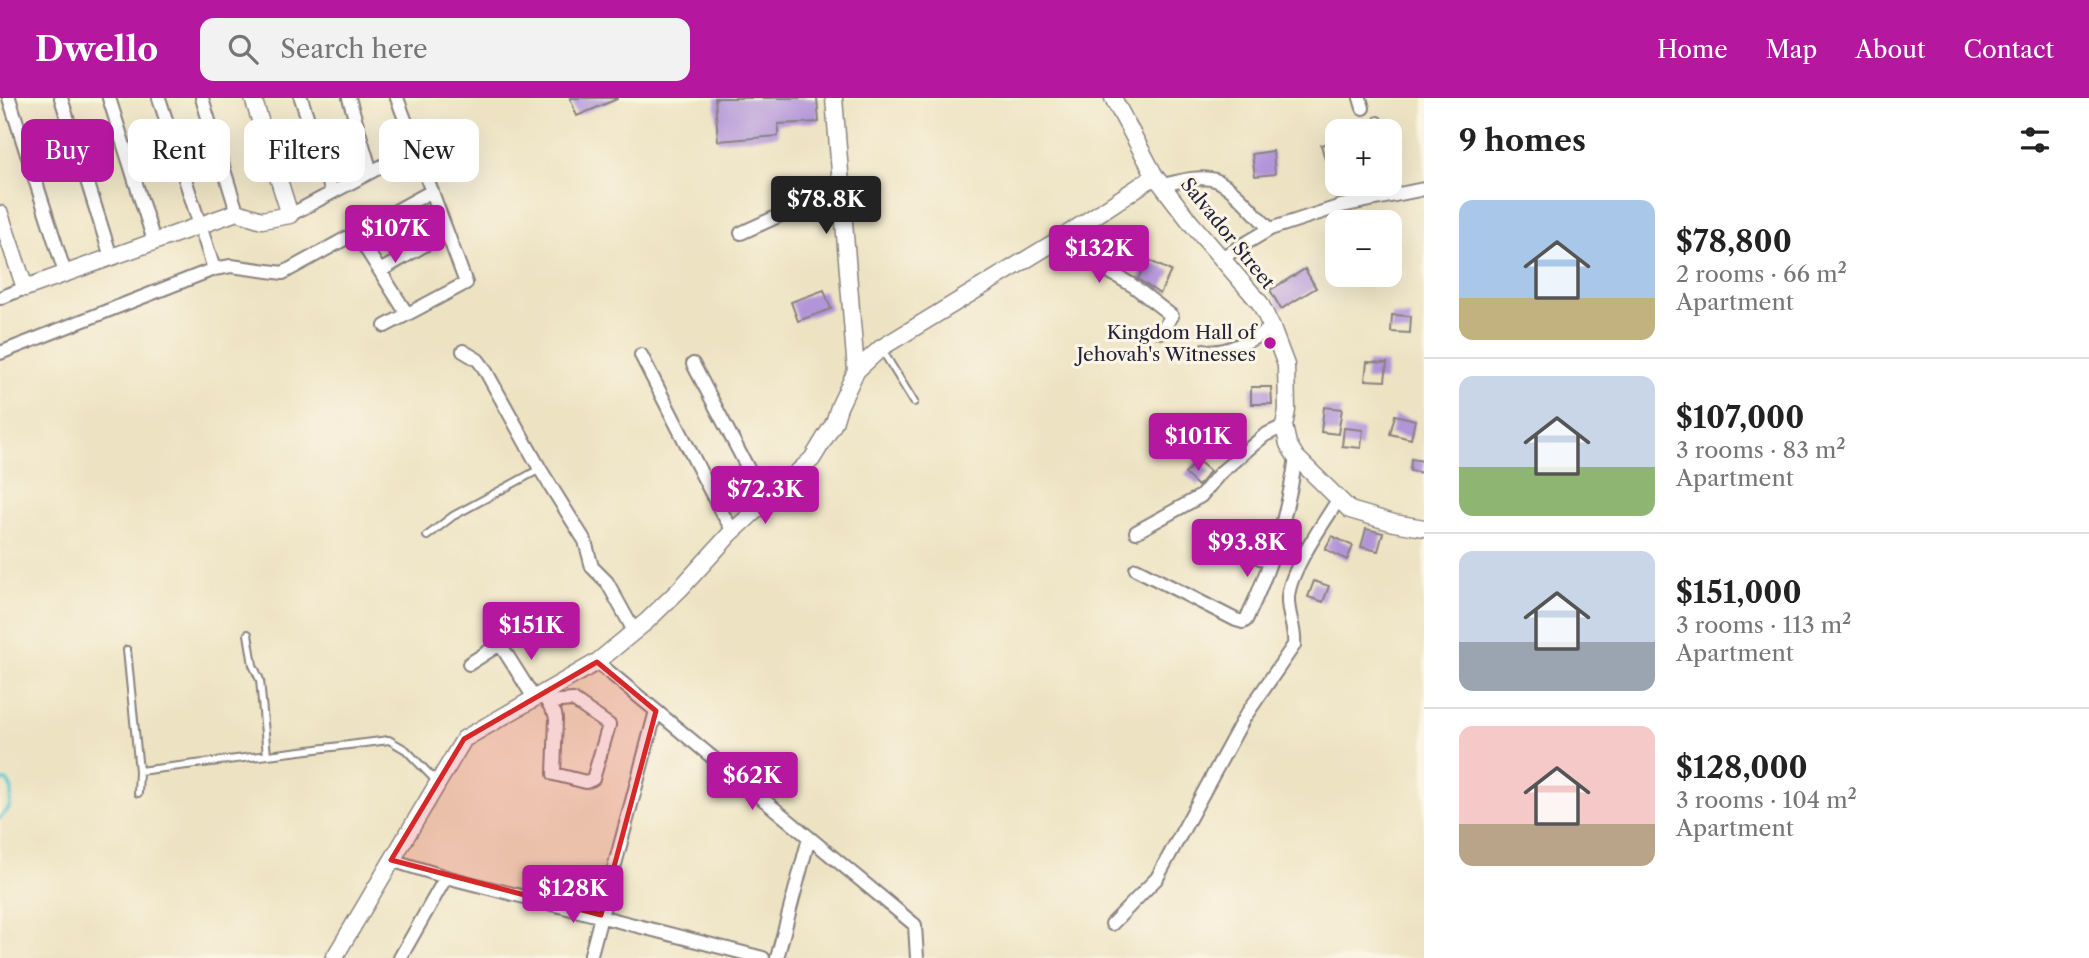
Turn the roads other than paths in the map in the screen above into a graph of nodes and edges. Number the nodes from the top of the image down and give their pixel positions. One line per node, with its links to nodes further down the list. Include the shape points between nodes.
1 (9, 98): 37 (street)
2 (61, 98): 33 (street)
3 (109, 98): 32 (street)
4 (159, 98): 26 (street)
5 (202, 98): 23 (street)
6 (253, 98): 25 (street)
7 (301, 98): 20 (street)
8 (349, 98): 14 (street)
9 (397, 98): 12 (street)
10 (834, 98): 17 (street)
11 (1113, 98): 15 (street, Salvador Street)
12 (405, 119)
13 (379, 168): 14 (street)
14 (371, 172): 20 (street)
15 (1158, 181): 27 (street, via 1213,178); 31 (street); 34 (street, Salvador Street)
16 (429, 182): 19 (street)
17 (840, 188): 30 (street); 50 (street)
18 (1424, 189): 21 (street)
19 (432, 191): 28 (street); 29 (street)
20 (331, 192): 25 (street)
21 (1402, 194)
22 (1391, 196): 27 (street, via 1341,206)
23 (237, 212): 25 (street, via 262,220); 26 (street)
24 (0, 214): 38 (street)
25 (290, 215)
26 (200, 225): 32 (street); 35 (street)
27 (1270, 229): 34 (street)
28 (447, 232): 36 (street); 40 (street, via 466,283)
29 (356, 233): 35 (street, via 283,273 230,266); 36 (street)
30 (741, 233)
31 (1063, 237): 43 (street, via 1069,248 1132,285 1172,316); 44 (street)
32 (154, 242): 33 (street)
33 (111, 257): 37 (street)
34 (1221, 258): 42 (street, Salvador Street, via 1260,303)
35 (214, 270): 47 (street)
36 (380, 271): 40 (street)
37 (65, 273): 38 (street)
38 (25, 288): 39 (street)
39 (0, 298)
40 (407, 314): 41 (street)
41 (384, 326)
42 (1272, 328): 46 (street, via 1240,345); 52 (street, Salvador Street, via 1286,365)
43 (1161, 332)
44 (881, 348): 50 (street); 51 (lane)
45 (463, 351): 54 (street, via 485,368)
46 (1205, 351)
47 (0, 353)
48 (641, 355): 58 (street)
49 (693, 364): 56 (street)
50 (856, 371): 56 (street, via 834,423 812,459)
51 (914, 402)
52 (1284, 426): 53 (street, Salvador Street, via 1287,444); 59 (street, via 1265,435 1220,472 1201,496)
53 (1296, 457): 55 (street, Salvador Street); 62 (street, via 1289,502)
54 (540, 469): 60 (lane, via 453,516); 64 (street, via 585,541 592,567 607,582)
55 (1338, 500): 57 (street, Salvador Street, via 1350,510); 79 (street, via 1292,578 1288,611 1294,645 1244,718 1157,878)
56 (765, 501): 58 (street)
57 (1424, 528)
58 (733, 531): 64 (street)
59 (1136, 532)
60 (427, 536)
61 (1233, 547): 62 (street)
62 (1270, 562): 63 (street, via 1243,621)
63 (1136, 569)
64 (634, 631): 67 (street)
65 (248, 634): 71 (lane, via 260,680)
66 (127, 650): 72 (lane)
67 (597, 662): 69 (street); 70 (street)
68 (469, 664): 69 (street, via 500,644)
69 (541, 698): 69 (street, via 573,700 609,724 593,779 586,782 554,774 556,719); 73 (street, via 464,739)
70 (656, 711): 75 (street); 78 (street)
71 (267, 755): 72 (lane); 73 (lane, via 390,740 407,750)
72 (139, 771): 74 (lane)
73 (439, 783): 76 (street)
74 (138, 793)
75 (810, 838): 84 (street); 85 (street, via 915,925)
76 (391, 860): 77 (street); 80 (street)
77 (446, 877): 78 (street); 81 (street)
78 (601, 915): 82 (street); 83 (street)
79 (1112, 924)
80 (334, 958)
81 (400, 958)
82 (590, 958)
83 (763, 958)
84 (778, 958)
85 (917, 958)

